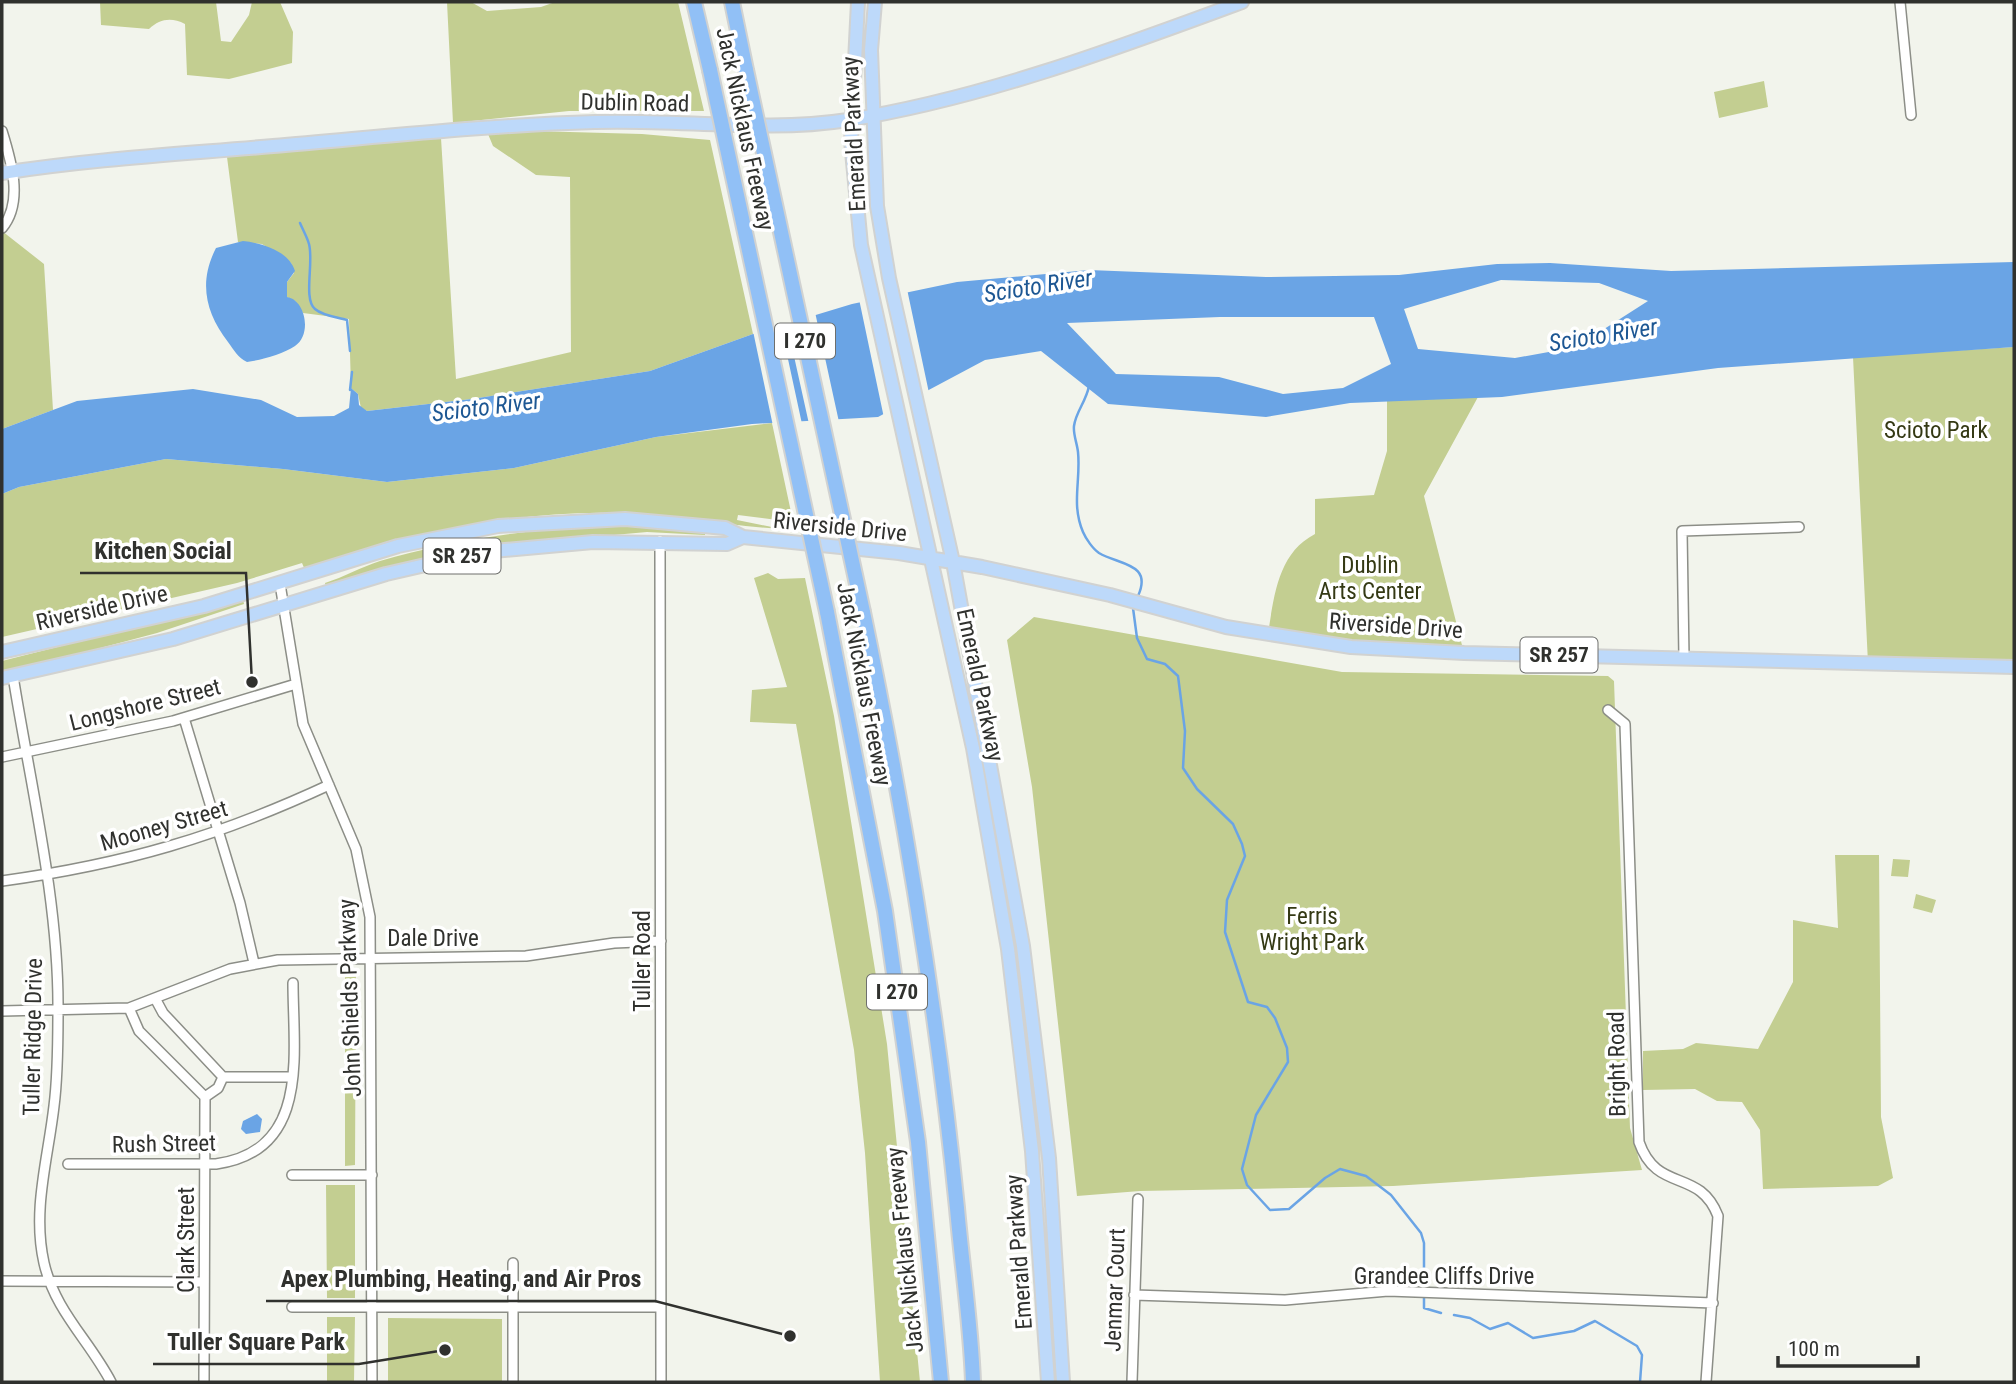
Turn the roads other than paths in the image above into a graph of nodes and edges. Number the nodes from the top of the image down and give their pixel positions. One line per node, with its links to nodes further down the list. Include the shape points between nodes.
1 (694, 2): 64 (highway, Jack Nicklaus Freeway / I 270, bridge, via 827,611 885,911 918,1142)
2 (732, 2): 65 (highway, Jack Nicklaus Freeway / I 270, bridge, via 893,757 950,1137)
3 (858, 2): 9 (main road, Emerald Parkway)
4 (875, 2): 7 (main road, Emerald Parkway, via 870,50)
5 (1242, 2): 7 (main road, Dublin Road, via 1085,59)
6 (1900, 2): 8 (street)
7 (872, 115): 9 (main road, Dublin Road); 17 (main road, Emerald Parkway, via 873,174 888,278)
8 (1911, 115)
9 (852, 119): 11 (main road, Dublin Road, via 753,127 562,123 125,158); 16 (main road, Emerald Parkway, via 853,175 868,281)
10 (2, 131): 11 (street)
11 (7, 172): 12 (street, via 13,208)
12 (2, 228)
13 (1799, 527): 21 (street, via 1682,531)
14 (743, 537): 15 (main road, Riverside Drive / SR 257, via 727,544); 16 (main road, Riverside Drive / SR 257); 18 (main road, Riverside Drive / SR 257, via 725,528 669,522 590,519 532,523 398,546)
15 (660, 541): 19 (main road, Riverside Drive / SR 257, via 482,552 386,574); 33 (street, Tuller Road)
16 (931, 559): 17 (main road, Riverside Drive / SR 257); 66 (main road, Emerald Parkway, via 973,748 1008,949 1032,1151)
17 (953, 562): 21 (main road, Riverside Drive / SR 257, via 1110,595 1226,627 1350,647); 67 (main road, Emerald Parkway, via 1023,946 1049,1158)
18 (280, 584): 19 (street, John Shields Parkway); 20 (main road, Riverside Drive / SR 257)
19 (284, 606): 23 (main road, Riverside Drive / SR 257, via 173,639); 24 (street, John Shields Parkway)
20 (2, 652)
21 (1685, 658): 22 (main road, Riverside Drive / SR 257)
22 (2014, 667)
23 (7, 677): 27 (street, Tuller Ridge Drive)
24 (296, 684): 26 (street, Longshore Street); 29 (street, John Shields Parkway, via 306,733)
25 (1608, 710): 54 (street, Bright Road, via 1625,724 1639,1142 1652,1168 1695,1186 1712,1202 1717,1216)
26 (184, 718): 27 (street, Longshore Street); 30 (street)
27 (25, 753): 28 (street, Longshore Street); 31 (street, Tuller Ridge Drive)
28 (2, 757)
29 (329, 785): 30 (street, Mooney Street); 34 (street, John Shields Parkway, via 362,870)
30 (217, 833): 31 (street, Mooney Street, via 159,852); 35 (street)
31 (45, 875): 32 (street, Mooney Street); 40 (street, Tuller Ridge Drive)
32 (2, 881)
33 (661, 941): 34 (street, Dale Drive, via 526,956); 58 (street, Tuller Road)
34 (372, 958): 35 (street, Dale Drive); 47 (street, John Shields Parkway)
35 (254, 963): 37 (street, Dale Drive)
36 (293, 983): 42 (street, Rush Street)
37 (156, 1000): 38 (street, Dale Drive); 41 (street)
38 (129, 1008): 40 (street, Dale Drive); 43 (street, via 139,1031)
39 (2, 1011): 40 (street, Dale Drive)
40 (58, 1011): 51 (street, Tuller Ridge Drive, via 54,1106 40,1213 41,1248)
41 (223, 1077): 42 (street); 43 (street, via 218,1088)
42 (292, 1077): 45 (street, Rush Street, via 288,1110 269,1139 239,1159)
43 (205, 1097): 45 (street, Clark Street)
44 (68, 1164): 45 (street, Rush Street)
45 (205, 1164): 52 (street, Clark Street)
46 (292, 1175): 47 (street)
47 (372, 1175): 56 (street, John Shields Parkway)
48 (1138, 1199): 53 (street, Jenmar Court)
49 (513, 1263): 57 (street)
50 (2, 1281): 51 (street)
51 (49, 1281): 52 (street); 59 (street, Tuller Ridge Drive, via 65,1315)
52 (204, 1282): 60 (street, Clark Street)
53 (1134, 1295): 54 (street, Grandee Cliffs Drive, via 1285,1300 1388,1291); 68 (street, Jenmar Court)
54 (1713, 1303): 69 (street, Bright Road)
55 (292, 1307): 56 (street)
56 (372, 1307): 57 (street); 61 (street, John Shields Parkway)
57 (513, 1307): 58 (street); 62 (street)
58 (660, 1307): 63 (street, Tuller Road)
59 (111, 1382)
60 (204, 1382)
61 (372, 1382)
62 (513, 1382)
63 (661, 1382)
64 (941, 1382)
65 (974, 1382)
66 (1048, 1382)
67 (1063, 1382)
68 (1132, 1382)
69 (1706, 1382)

